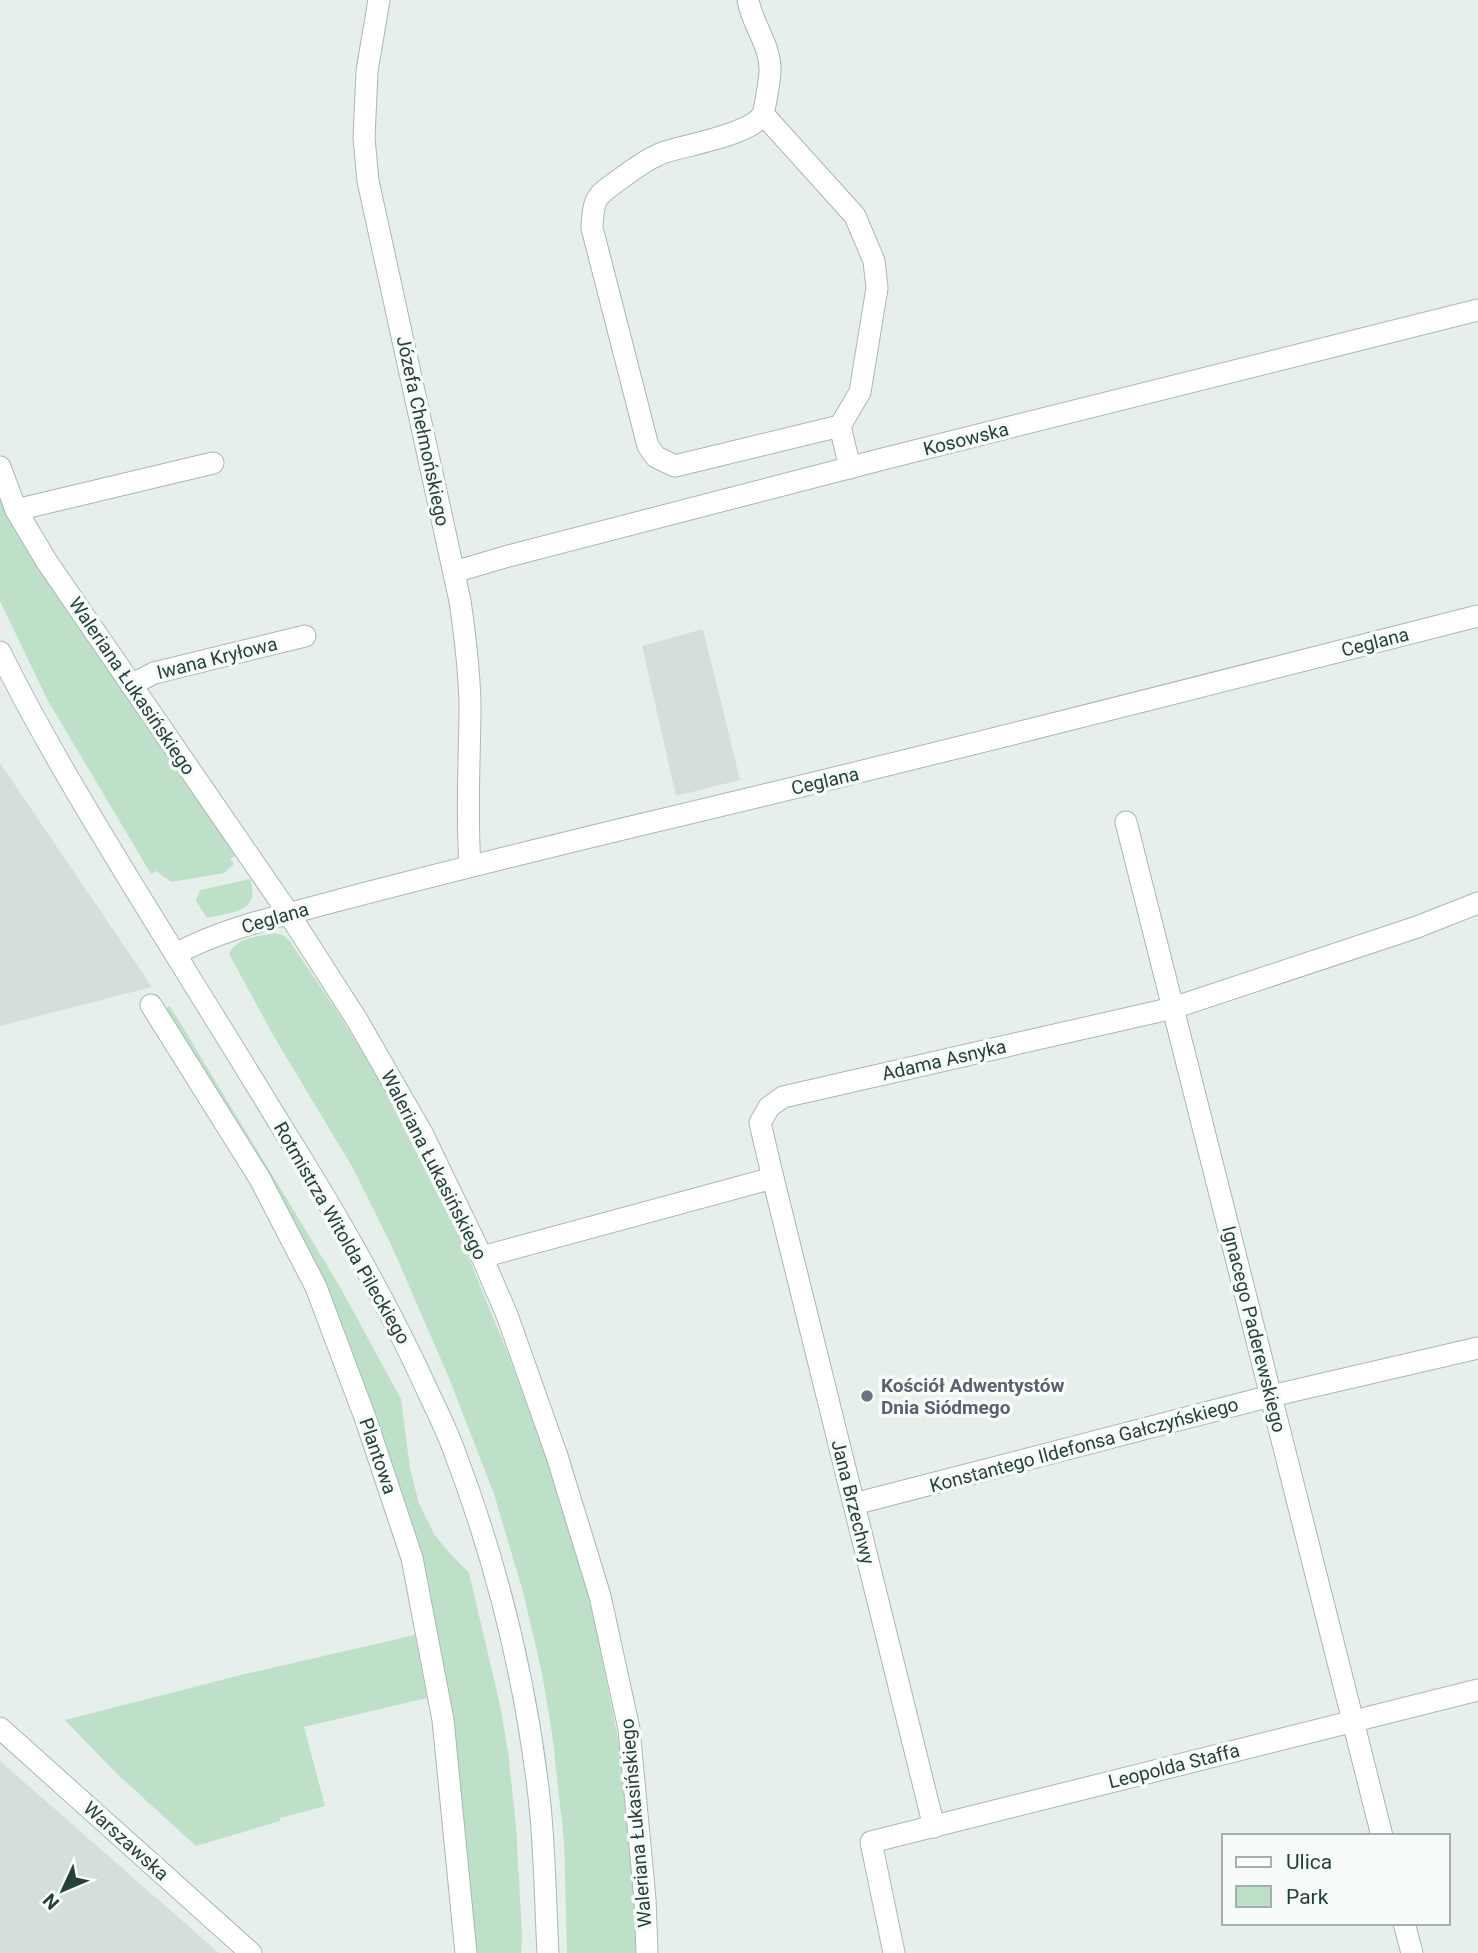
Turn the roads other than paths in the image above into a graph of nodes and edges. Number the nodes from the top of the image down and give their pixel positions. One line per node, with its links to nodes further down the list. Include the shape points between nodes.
1 (379, 0): 10 (street, Józefa Chełmońskiego, via 367,71 364,138 368,181)
2 (748, 0): 3 (street, via 768,51)
3 (763, 114): 5 (street, via 855,216 874,261 877,288 860,393); 5 (street, via 749,128 662,153 630,171 596,199 592,228 648,446 656,457 675,466)
4 (1478, 310): 8 (street, Kosowska)
5 (840, 426): 8 (street)
6 (212, 463): 9 (street)
7 (0, 467): 9 (street, Waleriana Łukasińskiego)
8 (850, 468): 10 (street, Kosowska)
9 (16, 509): 14 (street, Waleriana Łukasińskiego)
10 (454, 572): 16 (street, Józefa Chełmońskiego, via 470,701)
11 (1478, 616): 16 (street, Ceglana, via 929,756)
12 (305, 636): 14 (street, Iwana Kryłowa, via 154,673)
13 (0, 652): 19 (street, Rotmistrza Witolda Pileckiego, via 75,792)
14 (131, 685): 18 (street, Waleriana Łukasińskiego)
15 (1126, 822): 21 (street, Ignacego Paderewskiego)
16 (470, 865): 18 (street, Ceglana)
17 (1478, 903): 21 (street, Adama Asnyka)
18 (289, 914): 19 (street, Ceglana, via 212,937); 23 (street, Waleriana Łukasińskiego, via 422,1133)
19 (176, 954): 35 (street, Rotmistrza Witolda Pileckiego, via 372,1277 454,1449 498,1581 531,1735 543,1839)
20 (151, 1005): 34 (street, Plantowa, via 261,1178 316,1287 412,1558 443,1720)
21 (1173, 1008): 22 (street, Adama Asnyka, via 783,1097 769,1107 760,1123); 25 (street, Ignacego Paderewskiego)
22 (773, 1178): 23 (street); 26 (street, Jana Brzechwy)
23 (482, 1257): 36 (street, Waleriana Łukasińskiego, via 557,1456 600,1596 629,1729)
24 (1478, 1348): 25 (street, Konstantego Ildefonsa Gałczyńskiego)
25 (1271, 1396): 26 (street, Konstantego Ildefonsa Gałczyńskiego); 28 (street, Ignacego Paderewskiego)
26 (854, 1504): 30 (street, Jana Brzechwy)
27 (1478, 1690): 28 (street, Leopolda Staffa)
28 (1353, 1721): 30 (street, Leopolda Staffa); 31 (street, Ignacego Paderewskiego)
29 (0, 1728): 33 (street, Warszawska)
30 (934, 1827): 37 (street, Leopolda Staffa, via 871,1842)
31 (1381, 1834)
32 (1405, 1925): 38 (street)
33 (251, 1953)
34 (466, 1953)
35 (548, 1953)
36 (647, 1953)
37 (894, 1953)
38 (1412, 1953)

